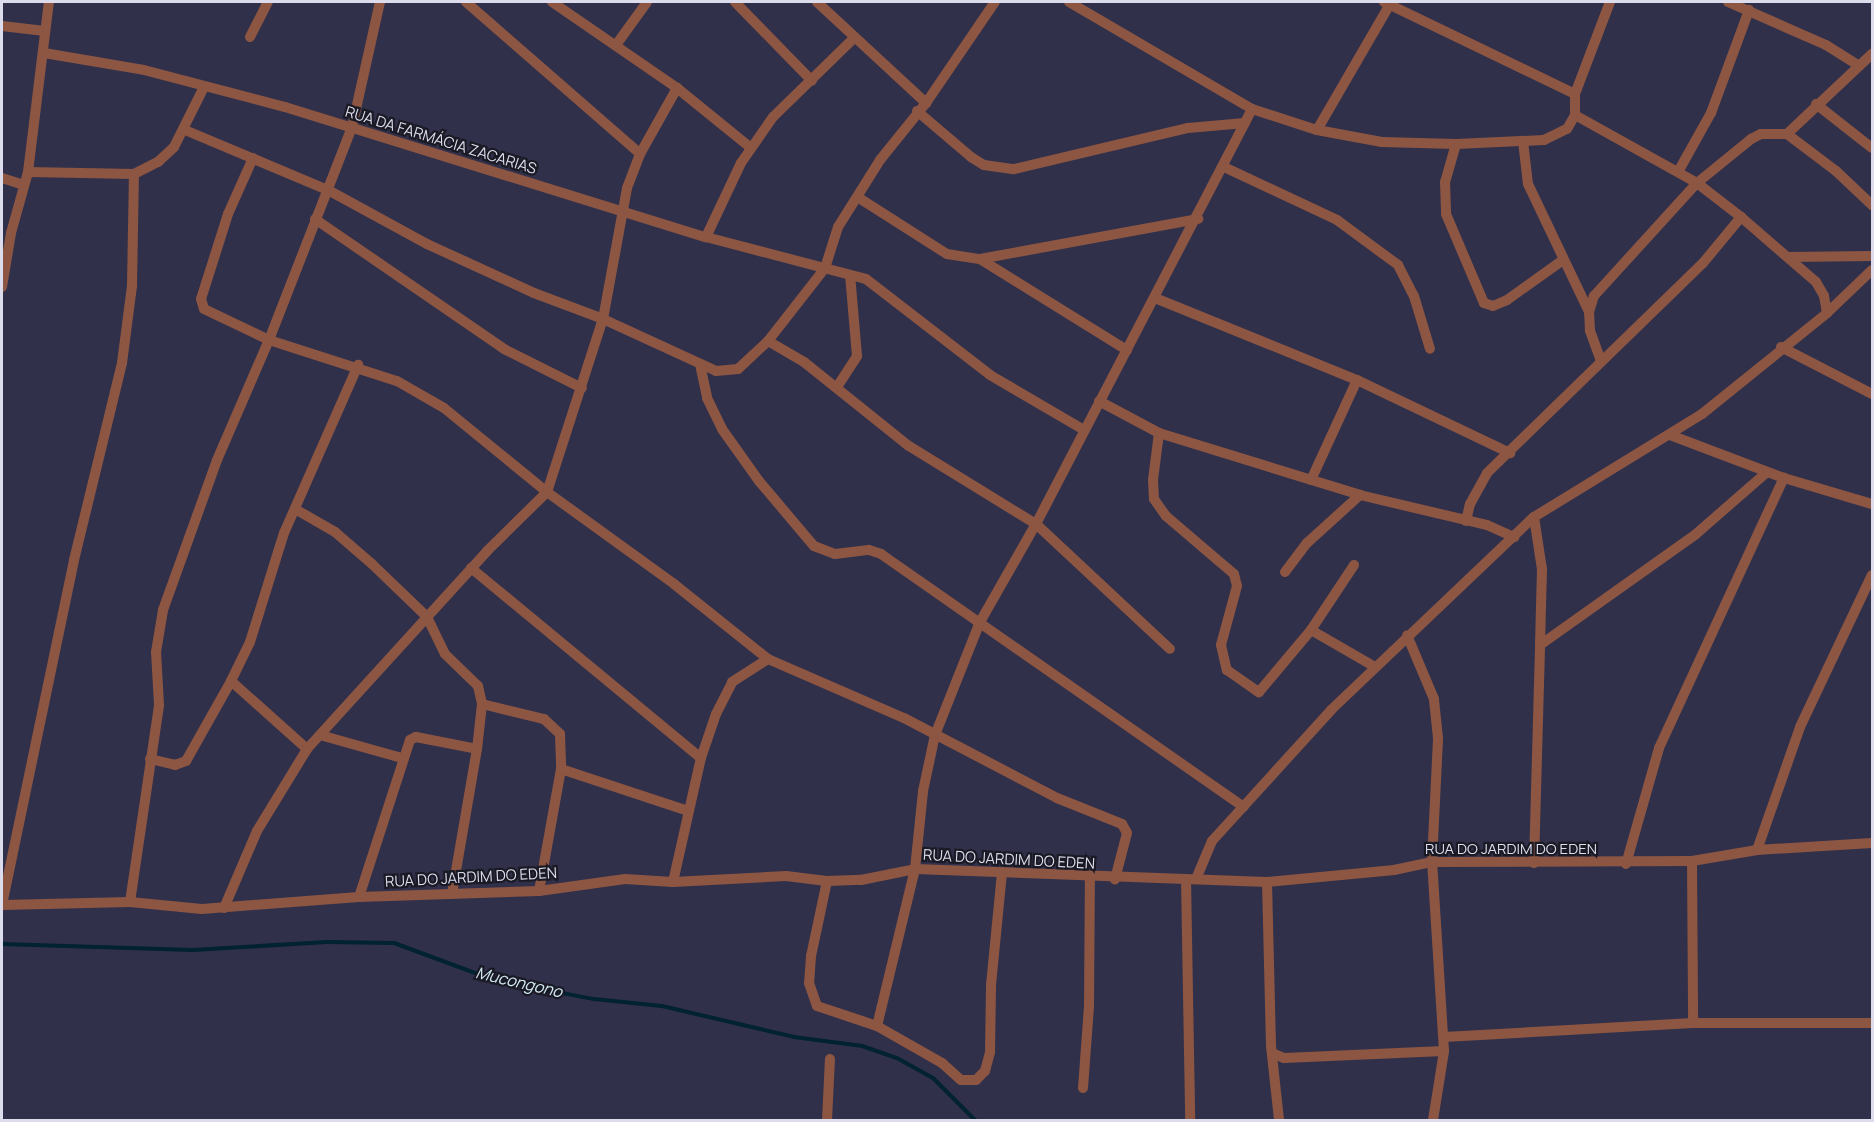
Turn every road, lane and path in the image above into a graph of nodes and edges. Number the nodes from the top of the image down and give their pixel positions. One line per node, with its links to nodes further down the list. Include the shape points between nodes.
1 (49, 2): 16 (street)
2 (268, 2): 17 (street)
3 (380, 2): 33 (street)
4 (466, 2): 41 (street)
5 (552, 2): 19 (street)
6 (647, 2): 19 (street)
7 (735, 2): 23 (street)
8 (817, 2): 18 (street)
9 (995, 2): 27 (street)
10 (1069, 2): 29 (street)
11 (1610, 2): 26 (street)
12 (1728, 2): 14 (street)
13 (1387, 3): 26 (street); 35 (street)
14 (1749, 10): 22 (street, via 1826,45); 45 (street, via 1711,113)
15 (2, 26): 16 (street)
16 (45, 31): 20 (street)
17 (250, 37)
18 (854, 38): 23 (street); 27 (street)
19 (616, 45): 25 (street)
20 (44, 53): 24 (street, RUA DA FARMÁCIA ZACARIAS, via 111,63); 44 (street)
21 (1872, 54): 22 (street)
22 (1858, 65): 28 (street)
23 (812, 81): 39 (street, via 778,112)
24 (204, 87): 33 (street, RUA DA FARMÁCIA ZACARIAS); 34 (street)
25 (677, 88): 39 (street); 41 (street)
26 (1575, 94): 31 (street)
27 (926, 103): 30 (street)
28 (1816, 104): 36 (street); 40 (street)
29 (1252, 109): 32 (street); 35 (street)
30 (917, 111): 32 (street, via 984,165 1014,169 1188,128); 51 (street, via 880,160)
31 (1575, 116): 37 (street, via 1567,129 1555,135); 45 (street)
32 (1245, 123): 43 (street)
33 (352, 127): 50 (street); 53 (street, RUA DA FARMÁCIA ZACARIAS)
34 (185, 130): 42 (street); 46 (street, via 167,154)
35 (1317, 130): 38 (street, via 1382,142)
36 (1787, 134): 48 (street, via 1761,134 1751,139); 52 (street, via 1836,171)
37 (1523, 141): 38 (street); 63 (street, via 1528,184)
38 (1455, 144): 63 (street, via 1446,182 1446,214 1484,303 1493,306 1507,300)
39 (751, 148): 58 (street)
40 (1872, 148)
41 (640, 154): 53 (street, via 627,188)
42 (254, 158): 50 (street); 72 (street, via 228,214 201,305)
43 (1224, 166): 56 (street); 75 (street, via 1337,220 1398,265 1414,296)
44 (28, 172): 46 (street); 49 (street)
45 (1678, 172): 48 (street)
46 (134, 174): 142 (street, via 132,286 122,363 74,560)
47 (2, 178): 49 (street)
48 (1697, 183): 54 (street); 69 (street, via 1646,243 1611,274 1594,296)
49 (24, 185): 57 (street)
50 (328, 190): 55 (street); 71 (street, via 428,244 534,293)
51 (859, 198): 62 (street, via 947,254); 64 (street, via 838,227)
52 (1872, 205)
53 (624, 212): 58 (street, RUA DA FARMÁCIA ZACARIAS); 71 (street)
54 (1741, 217): 61 (street); 77 (street, via 1703,263)
55 (315, 219): 72 (street); 82 (street, via 504,349)
56 (1198, 219): 62 (street); 68 (street)
57 (11, 233): 59 (street); 67 (street)
58 (706, 237): 64 (street, RUA DA FARMÁCIA ZACARIAS)
59 (2, 242)
60 (1872, 255): 61 (street)
61 (1788, 257): 70 (street, via 1816,282)
62 (981, 259): 76 (street)
63 (1563, 260): 69 (street)
64 (825, 268): 66 (street, RUA DA FARMÁCIA ZACARIAS); 73 (street)
65 (1872, 270): 70 (street)
66 (850, 274): 81 (street, via 857,356); 85 (street, RUA DA FARMÁCIA ZACARIAS, via 880,289 1017,394)
67 (2, 287)
68 (1155, 298): 76 (street); 80 (street)
69 (1588, 312): 77 (street)
70 (1827, 313): 74 (street)
71 (603, 319): 78 (street); 82 (street)
72 (269, 340): 79 (street); 120 (street, via 217,460 163,610 156,652 160,692)
73 (768, 341): 78 (street, via 738,369 716,371); 81 (street)
74 (1782, 347): 83 (street); 87 (street, via 1702,414)
75 (1430, 349)
76 (1127, 350): 84 (street)
77 (1601, 361): 88 (street)
78 (700, 364): 105 (street, via 710,408 722,429 759,481 814,546 835,554 869,550 881,554)
79 (357, 365): 92 (street, via 397,381 444,408); 95 (street)
80 (1357, 381): 88 (street); 91 (street)
81 (837, 387): 98 (street, via 909,446)
82 (582, 388): 92 (street)
83 (1872, 394)
84 (1099, 401): 85 (street); 86 (street)
85 (1084, 430): 98 (street)
86 (1159, 433): 91 (street); 106 (street, via 1154,500 1166,516 1234,574 1237,586 1221,645 1227,670 1258,692)
87 (1670, 435): 89 (street); 96 (street)
88 (1510, 453): 97 (street, via 1482,482)
89 (1767, 472): 90 (street); 108 (street, via 1686,541)
90 (1784, 478): 94 (street); 129 (street, via 1659,748)
91 (1311, 480): 93 (street)
92 (547, 492): 101 (street); 110 (street)
93 (1360, 495): 97 (street); 102 (street, via 1307,543)
94 (1872, 504)
95 (295, 509): 104 (street, via 335,532); 112 (street, via 250,642)
96 (1534, 517): 99 (street); 108 (street, via 1542,568)
97 (1466, 521): 99 (street)
98 (1036, 524): 105 (street); 109 (street)
99 (1514, 537): 107 (street)
100 (1354, 565): 106 (street)
101 (471, 568): 104 (street); 119 (street)
102 (1284, 572)
103 (1872, 574): 125 (street, via 1800,727)
104 (427, 617): 113 (street, via 445,654 473,677); 114 (street)
105 (981, 622): 115 (street); 122 (street)
106 (1311, 630): 111 (street)
107 (1407, 635): 111 (street); 127 (street, via 1434,699 1438,738)
108 (1539, 645): 128 (street)
109 (1170, 649)
110 (768, 659): 115 (street); 119 (street, via 732,682)
111 (1375, 667): 122 (street)
112 (231, 681): 116 (street); 120 (street, via 186,761 176,765)
113 (482, 704): 117 (street); 121 (street, via 554,725 562,741)
114 (320, 735): 116 (street); 118 (street)
115 (935, 735): 130 (street, via 923,791); 133 (street, via 1057,798 1122,824 1127,833)
116 (307, 749): 143 (street, via 257,831)
117 (477, 749): 118 (street, via 416,737 408,743); 139 (street)
118 (402, 758): 140 (street)
119 (701, 758): 123 (street)
120 (150, 759): 141 (street)
121 (561, 769): 123 (street); 138 (street)
122 (1243, 807): 134 (street, via 1212,842)
123 (688, 811): 136 (street)
124 (1872, 843): 125 (street, RUA DO JARDIM DO EDEN)
125 (1756, 850): 126 (street, RUA DO JARDIM DO EDEN)
126 (1692, 861): 129 (street, RUA DO JARDIM DO EDEN); 144 (street)
127 (1432, 862): 128 (street, RUA DO JARDIM DO EDEN); 137 (street, RUA DO JARDIM DO EDEN, via 1372,873); 147 (street)
128 (1534, 863): 129 (street, RUA DO JARDIM DO EDEN)
129 (1626, 864)
130 (915, 869): 131 (street, RUA DO JARDIM DO EDEN); 135 (street, RUA DO JARDIM DO EDEN, via 861,880); 146 (street)
131 (1002, 873): 132 (street, RUA DO JARDIM DO EDEN); 146 (street, via 991,985 990,1052 985,1071 976,1080 961,1080 942,1063)
132 (1090, 877): 133 (street, RUA DO JARDIM DO EDEN); 151 (street, via 1089,1007)
133 (1115, 879): 134 (street, RUA DO JARDIM DO EDEN)
134 (1191, 879): 137 (street, RUA DO JARDIM DO EDEN); 153 (street)
135 (826, 881): 136 (street, RUA DO JARDIM DO EDEN, via 786,876); 146 (street, via 809,983 817,1005)
136 (673, 882): 138 (street, RUA DO JARDIM DO EDEN, via 625,879)
137 (1267, 882): 149 (street)
138 (539, 891): 139 (street, RUA DO JARDIM DO EDEN)
139 (452, 894): 140 (street, RUA DO JARDIM DO EDEN)
140 (359, 897): 143 (street, RUA DO JARDIM DO EDEN)
141 (130, 902): 142 (street, RUA DO JARDIM DO EDEN); 143 (street, RUA DO JARDIM DO EDEN)
142 (2, 905)
143 (224, 908)
144 (1694, 1023): 145 (street); 147 (street)
145 (1872, 1023)
146 (877, 1026)
147 (1444, 1037): 148 (street)
148 (1444, 1051): 149 (street, via 1284,1058); 155 (street)
149 (1274, 1054): 154 (street)
150 (830, 1059): 152 (street)
151 (1083, 1088)
152 (827, 1120)
153 (1190, 1120)
154 (1279, 1120)
155 (1433, 1120)

